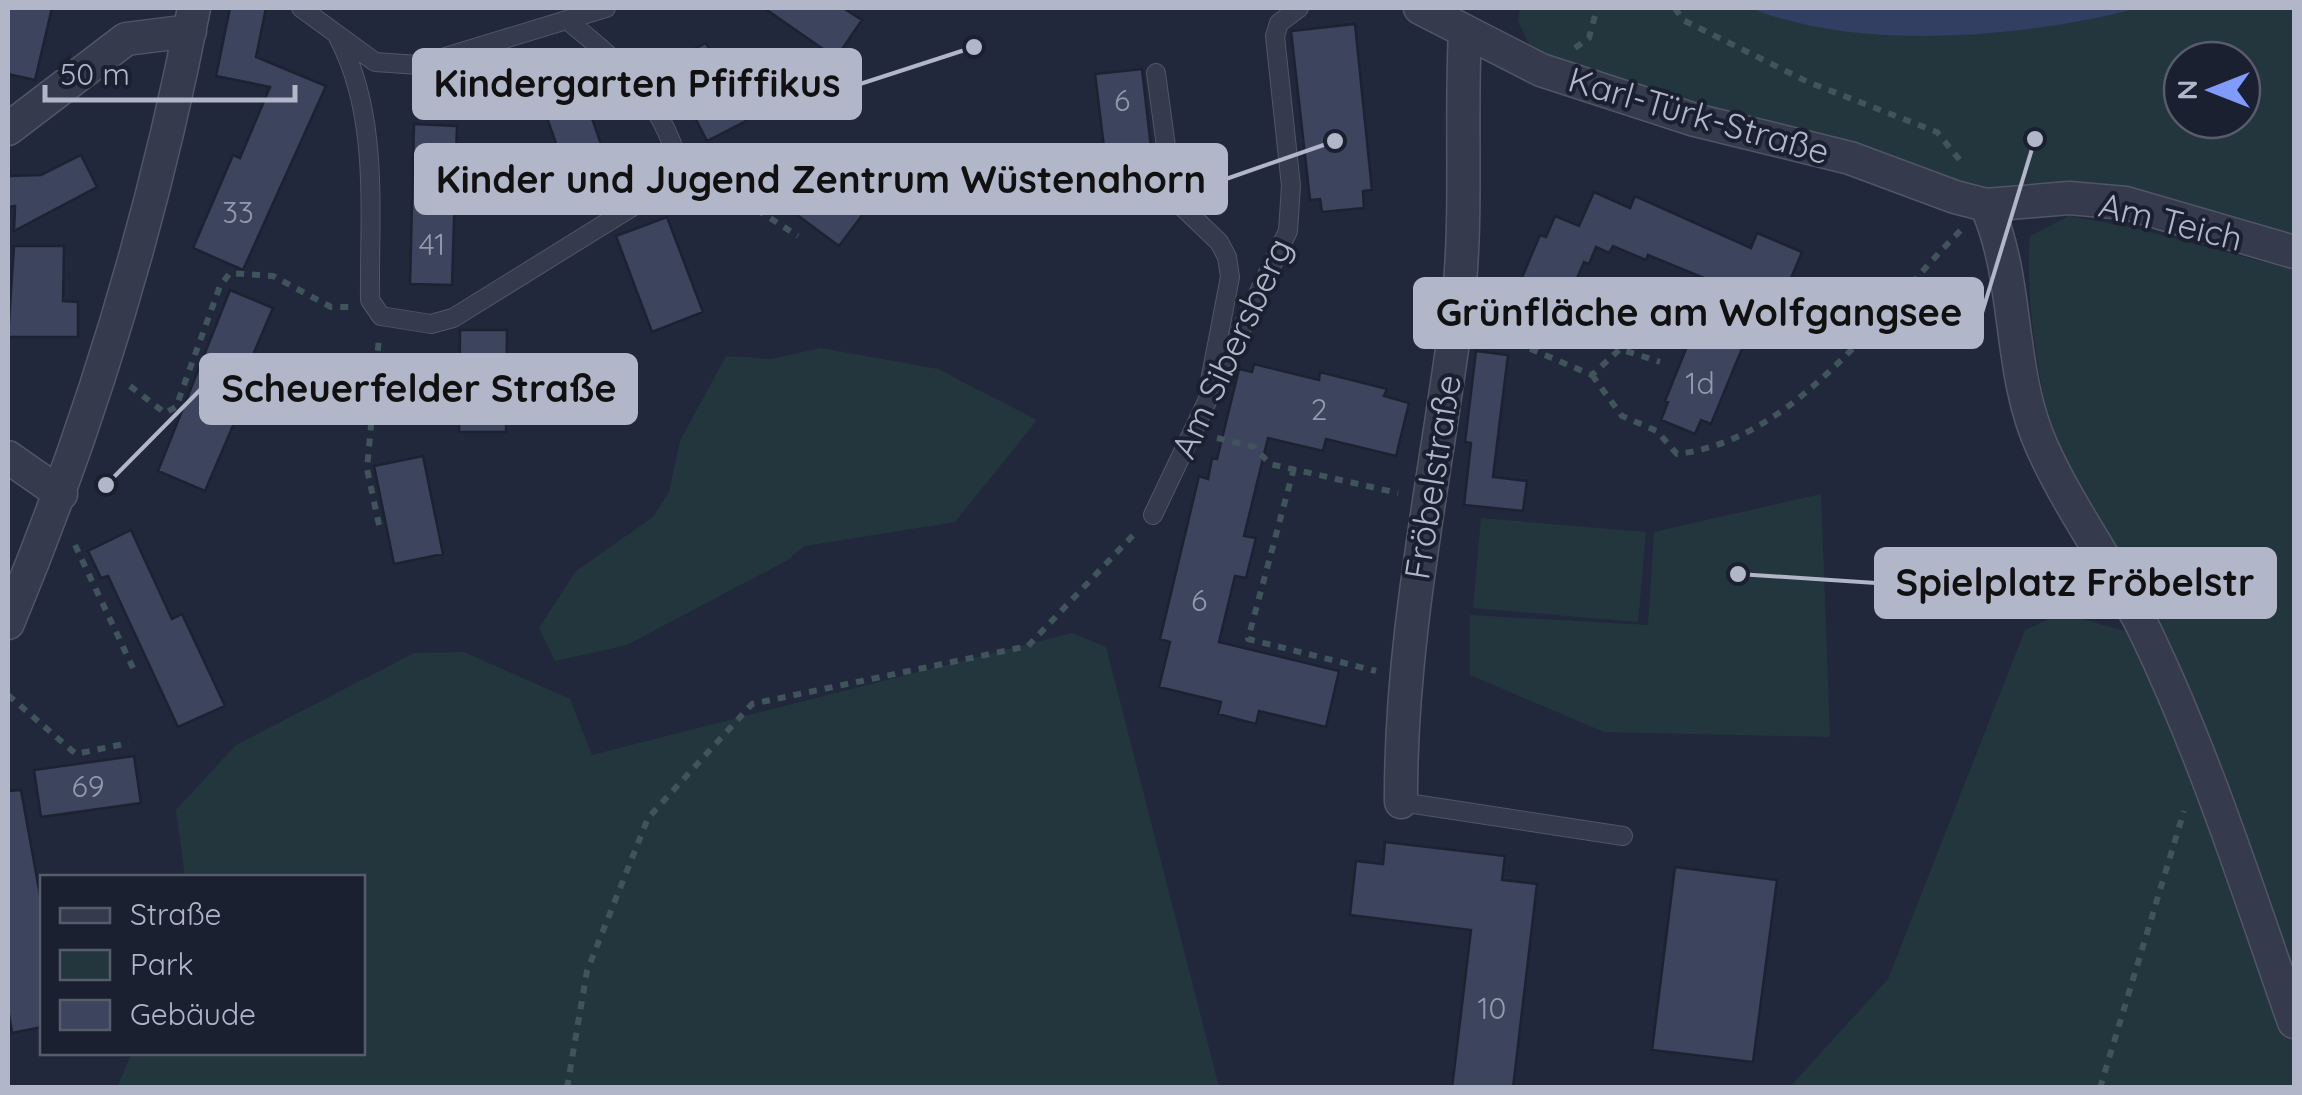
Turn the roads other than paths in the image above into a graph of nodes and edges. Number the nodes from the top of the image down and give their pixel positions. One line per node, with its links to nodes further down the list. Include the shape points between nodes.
1 (302, 8): 8 (lane)
2 (606, 8): 6 (lane)
3 (1299, 8): 13 (lane, Am Sibersberg, via 1279,23 1275,36 1291,186 1288,231)
4 (1420, 8): 7 (street, Karl-Türk-Straße)
5 (192, 19): 10 (street, via 126,40); 15 (street, via 153,194)
6 (568, 21): 8 (lane, via 419,65 375,62); 8 (lane, via 627,68 674,142 682,176 453,318 431,324 381,316 370,300 368,121)
7 (1464, 32): 11 (street, Karl-Türk-Straße, via 1542,70 1644,105 1850,158); 18 (street, Fröbelstraße, via 1457,318 1406,679)
8 (338, 36)
9 (1156, 73): 13 (lane, via 1172,198 1219,242 1230,277)
10 (8, 130)
11 (1986, 205): 12 (street, Am Teich, via 2069,198 2126,204); 20 (street, via 2004,256 2011,326 2042,448 2145,631 2200,757)
12 (2294, 252)
13 (1205, 412): 16 (lane, Am Sibersberg)
14 (8, 457): 15 (street)
15 (59, 500): 17 (street)
16 (1153, 515)
17 (8, 623)
18 (1401, 802): 19 (lane)
19 (1623, 836)
20 (2294, 1022)

